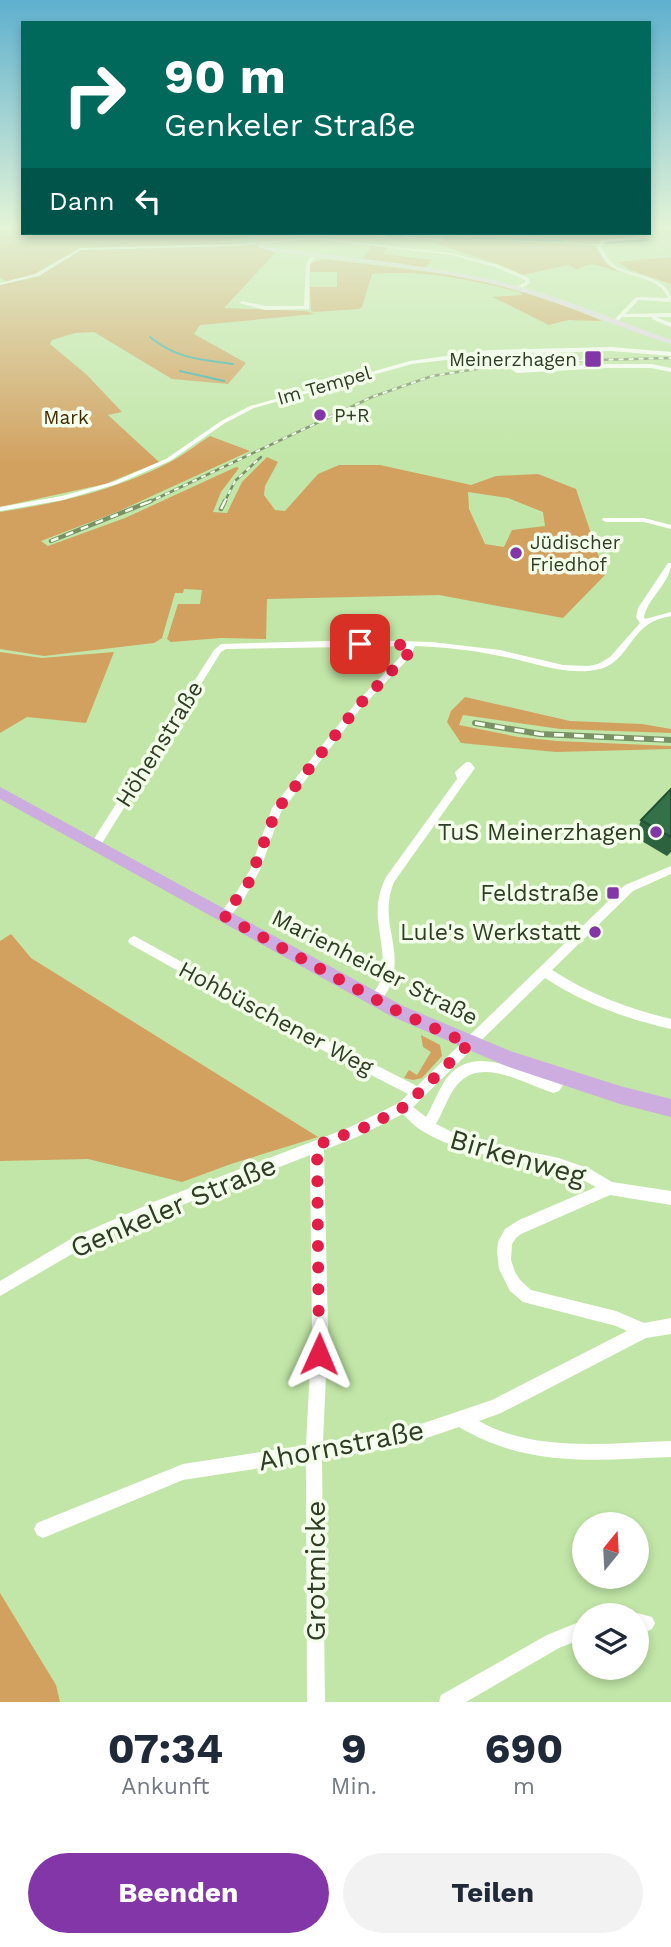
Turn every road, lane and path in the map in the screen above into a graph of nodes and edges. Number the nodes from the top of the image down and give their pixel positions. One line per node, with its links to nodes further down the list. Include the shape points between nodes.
1 (249, 304): 2 (street, via 265,308 307,308)
2 (307, 304)
3 (567, 304): 8 (main road)
4 (630, 304): 6 (street)
5 (671, 315): 7 (street)
6 (623, 316): 7 (street); 8 (street)
7 (652, 316): 9 (street)
8 (614, 323): 10 (main road)
9 (671, 325)
10 (671, 342)
11 (489, 352): 12 (street, Im Tempel, via 602,349); 13 (street, via 520,371 590,366); 14 (street, Im Tempel, via 385,368 266,402 239,413 168,460 115,483)
12 (671, 354)
13 (671, 370)
14 (0, 509)
15 (606, 520): 16 (street, via 644,520)
16 (671, 527)
17 (671, 565): 19 (street, via 642,608)
18 (671, 614): 19 (street)
19 (644, 623): 20 (street, via 611,661 591,667)
20 (411, 645): 23 (street, Höhenstraße, via 224,646); 25 (street, via 276,811 248,884)
21 (462, 779): 28 (street, via 385,891 382,916 389,973)
22 (0, 792): 23 (main road, Marienheider Straße)
23 (96, 845): 25 (main road, Marienheider Straße)
24 (668, 874): 27 (street, Genkeler Straße, via 629,888)
25 (224, 916): 28 (main road, Marienheider Straße)
26 (134, 941): 32 (street, Hohbüschener Weg)
27 (544, 971): 29 (street, via 565,986 632,1014); 30 (street, Genkeler Straße)
28 (376, 999): 30 (main road, Marienheider Straße)
29 (671, 1024)
30 (469, 1044): 31 (main road, Marienheider Straße); 32 (street, Genkeler Straße)
31 (563, 1076): 34 (main road, Marienheider Straße); 35 (street, Birkenweg, via 554,1087 490,1066 472,1066 453,1080)
32 (419, 1093): 33 (street, Genkeler Straße)
33 (404, 1107): 35 (street, Birkenweg); 36 (street, Genkeler Straße)
34 (671, 1108)
35 (427, 1127): 37 (street, Birkenweg, via 461,1144 579,1170)
36 (317, 1145): 39 (street, Genkeler Straße, via 79,1242); 44 (street, Grotmicke, via 320,1330)
37 (610, 1188): 38 (street); 41 (street, via 511,1233 505,1245 505,1264 513,1285 528,1297)
38 (671, 1198)
39 (0, 1289)
40 (671, 1325): 41 (street, Ahornstraße)
41 (644, 1331): 42 (street, Ahornstraße, via 495,1406)
42 (459, 1418): 43 (street, via 498,1440 532,1448 568,1453); 44 (street, Ahornstraße, via 403,1438)
43 (671, 1449)
44 (314, 1453): 45 (street, Ahornstraße, via 183,1472); 47 (street, Grotmicke)
45 (43, 1529)
46 (572, 1634): 48 (street)
47 (316, 1702)
48 (448, 1702)

